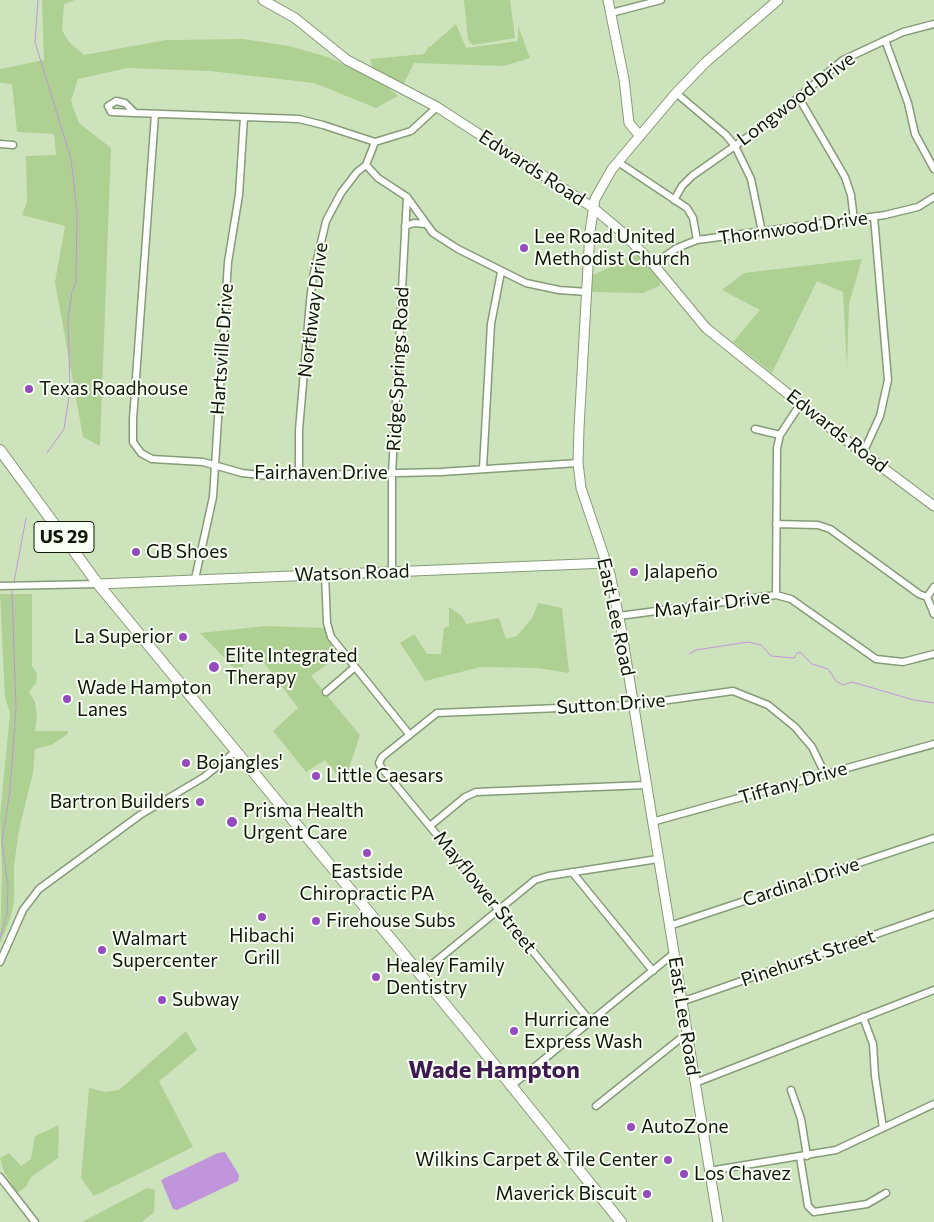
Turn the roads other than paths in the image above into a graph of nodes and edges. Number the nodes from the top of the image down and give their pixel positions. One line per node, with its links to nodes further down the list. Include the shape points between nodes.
1 (263, 0): 10 (street, Edwards Road, via 294,18 347,60)
2 (608, 0): 5 (street)
3 (661, 0): 5 (street)
4 (778, 0): 8 (street, East Lee Road)
5 (611, 13): 14 (street, via 624,79 628,123)
6 (934, 24): 7 (street, Longwood Drive)
7 (885, 40): 9 (street, Longwood Drive, via 843,60); 21 (street, via 908,103 914,134)
8 (676, 92): 14 (street, East Lee Road); 18 (street)
9 (798, 98): 18 (street, Longwood Drive); 27 (street, via 845,177)
10 (437, 107): 15 (street, via 411,130); 25 (street, Edwards Road)
11 (135, 113): 12 (street)
12 (155, 114): 13 (street); 41 (street, Fairhaven Drive, via 132,440 138,450 152,458)
13 (244, 117): 15 (street, via 308,121); 41 (street, Hartsville Drive, via 239,195 228,262)
14 (640, 136): 19 (street, East Lee Road)
15 (375, 142): 20 (street, Northway Drive)
16 (0, 144): 17 (street)
17 (13, 145)
18 (735, 146): 24 (street, Longwood Drive, via 692,176); 30 (street, via 751,179)
19 (618, 162): 24 (street); 25 (street, East Lee Road, via 606,177)
20 (366, 164): 22 (street, via 378,178); 44 (street, Northway Drive, via 336,202 321,239 310,301 299,430)
21 (934, 169)
22 (407, 197): 28 (street); 29 (street, Ridge Springs Road)
23 (934, 197): 26 (street, Thornwood Drive, via 909,210)
24 (674, 200): 31 (street, via 692,214)
25 (592, 207): 32 (street, Edwards Road); 34 (street, East Lee Road)
26 (874, 216): 27 (street, Thornwood Drive); 39 (street, via 888,380 880,416)
27 (854, 220): 30 (street, Thornwood Drive)
28 (425, 224): 29 (street); 33 (street, via 439,238)
29 (405, 226): 43 (street, Ridge Springs Road)
30 (762, 232): 31 (street, Thornwood Drive)
31 (697, 240): 32 (street, Thornwood Drive, via 677,248)
32 (654, 264): 35 (street, Edwards Road, via 706,328)
33 (502, 272): 34 (street, via 549,289); 42 (street, via 491,324)
34 (587, 292): 40 (street, East Lee Road)
35 (801, 403): 37 (street); 39 (street, Edwards Road)
36 (755, 429): 37 (street)
37 (780, 435): 46 (street)
38 (0, 450): 51 (main road, US 29)
39 (863, 454): 45 (street, Edwards Road)
40 (578, 463): 42 (street, Fairhaven Drive); 47 (street, East Lee Road, via 583,500)
41 (215, 464): 44 (street, Fairhaven Drive, via 256,475); 50 (street, Hartsville Drive, via 212,506)
42 (483, 468): 43 (street, Fairhaven Drive)
43 (392, 474): 44 (street, Fairhaven Drive); 48 (street, Ridge Springs Road)
44 (299, 476)
45 (934, 506)
46 (776, 524): 54 (street); 55 (street, via 830,529)
47 (607, 563): 48 (street, Watson Road); 57 (street, East Lee Road)
48 (392, 572): 49 (street, Watson Road)
49 (325, 574): 50 (street, Watson Road); 59 (street, via 328,630)
50 (195, 579): 51 (street, Watson Road)
51 (98, 584): 52 (street); 64 (main road, US 29)
52 (0, 586)
53 (934, 586): 55 (street)
54 (776, 595): 57 (street, Mayfair Drive); 58 (street, Mayfair Drive, via 791,599 876,659 903,662)
55 (927, 597): 56 (street)
56 (934, 614)
57 (619, 616): 61 (street, East Lee Road)
58 (934, 654)
59 (355, 667): 60 (street); 62 (street)
60 (326, 692)
61 (633, 705): 62 (street, Sutton Drive, via 443,712 429,717); 66 (street, Sutton Drive, via 725,691 742,693 768,705 795,727 812,747); 67 (street, East Lee Road)
62 (409, 734): 65 (street, Sutton Drive)
63 (934, 744): 66 (street, Tiffany Drive)
64 (236, 750): 77 (street, via 204,777 140,815 39,889 23,910); 79 (main road, US 29)
65 (379, 762): 69 (street, Mayflower Street)
66 (825, 774): 68 (street, Tiffany Drive)
67 (646, 785): 68 (street, East Lee Road); 69 (street, via 476,792)
68 (652, 822): 71 (street, East Lee Road)
69 (430, 826): 73 (street, Mayflower Street)
70 (934, 838): 75 (street, Cardinal Drive)
71 (658, 859): 72 (street); 75 (street, East Lee Road)
72 (572, 872): 73 (street, via 535,880); 78 (street)
73 (498, 908): 79 (street); 83 (street, Mayflower Street)
74 (934, 914): 81 (street, Pinehurst Street)
75 (669, 926): 76 (street, East Lee Road)
76 (673, 954): 78 (street); 81 (street, East Lee Road)
77 (0, 962)
78 (653, 970): 83 (street)
79 (419, 974): 86 (main road, US 29)
80 (934, 990): 82 (street)
81 (681, 1002): 84 (street, East Lee Road)
82 (863, 1018): 85 (street); 90 (street, via 873,1044)
83 (592, 1022): 86 (street)
84 (686, 1034): 85 (street, East Lee Road); 89 (street)
85 (695, 1083): 92 (street, East Lee Road)
86 (510, 1087): 96 (main road, US 29)
87 (791, 1090): 91 (street, via 801,1119)
88 (934, 1104): 90 (street)
89 (596, 1106)
90 (883, 1128): 91 (street, via 836,1150)
91 (804, 1156): 92 (street); 94 (street, via 808,1206 814,1212 867,1204)
92 (709, 1171): 97 (street, East Lee Road)
93 (0, 1177): 95 (street)
94 (886, 1193)
95 (35, 1222)
96 (621, 1222)
97 (718, 1222)

